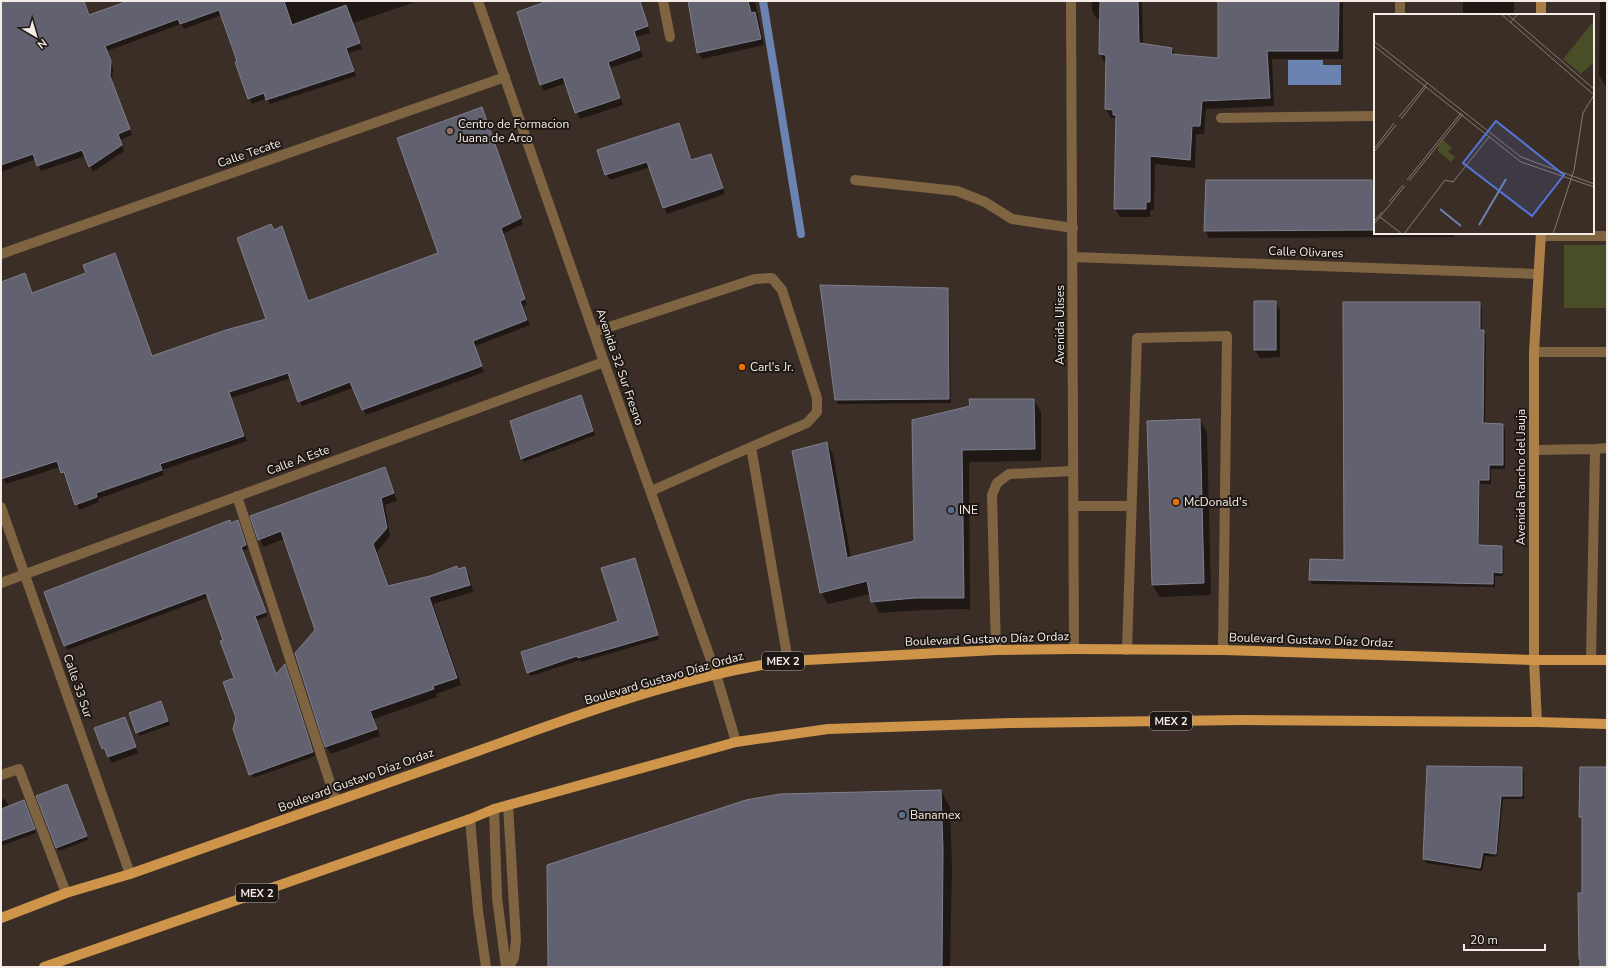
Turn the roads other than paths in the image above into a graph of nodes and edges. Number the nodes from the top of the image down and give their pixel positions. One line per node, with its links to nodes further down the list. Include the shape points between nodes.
1 (478, 1): 9 (street, Avenida 32 Sur Fresno)
2 (663, 1): 8 (street)
3 (1072, 1): 13 (street, Avenida Ulises)
4 (1400, 1): 6 (street)
5 (1541, 1): 7 (street)
6 (1400, 14)
7 (1541, 14)
8 (670, 37)
9 (505, 77): 16 (street, Calle Tecate); 19 (street, Avenida 32 Sur Fresno)
10 (1374, 116): 11 (street)
11 (1221, 118)
12 (855, 180): 13 (street, via 957,191 985,202 1012,219)
13 (1073, 228): 17 (street, Avenida Ulises)
14 (1541, 235): 15 (street); 18 (street, Avenida Rancho del Jauja)
15 (1607, 236)
16 (1, 254)
17 (1073, 257): 18 (street, Calle Olivares); 27 (street, Avenida Ulises)
18 (1538, 274): 20 (street, Avenida Rancho del Jauja)
19 (594, 332): 22 (street, Avenida 32 Sur Fresno); 23 (street, via 755,279 772,278 782,290 817,398 817,412 806,423)
20 (1534, 352): 21 (street); 26 (street, Avenida Rancho del Jauja)
21 (1607, 352)
22 (604, 362): 28 (street, Avenida 32 Sur Fresno); 29 (street, Calle A Este)
23 (751, 447): 28 (street); 42 (street)
24 (1607, 448): 25 (street)
25 (1595, 449): 26 (street); 40 (street)
26 (1534, 450): 39 (street, Avenida Rancho del Jauja)
27 (1073, 472): 30 (street, Avenida Ulises); 36 (street, via 1009,474 997,482 992,495)
28 (650, 491): 43 (street, Avenida 32 Sur Fresno)
29 (238, 496): 33 (street, Calle A Este); 48 (street)
30 (1074, 506): 31 (street); 35 (street, Avenida Ulises)
31 (1131, 506): 37 (street); 38 (street, via 1137,338 1227,336)
32 (1, 507): 33 (street, Calle 33 Sur)
33 (25, 574): 34 (street, Calle A Este); 52 (street, Calle 33 Sur)
34 (1, 583)
35 (1074, 649): 36 (main road, Boulevard Gustavo Díaz Ordaz / MEX 2); 37 (main road, Boulevard Gustavo Díaz Ordaz / MEX 2)
36 (996, 650): 42 (main road, Boulevard Gustavo Díaz Ordaz / MEX 2)
37 (1126, 650): 38 (main road, Boulevard Gustavo Díaz Ordaz / MEX 2)
38 (1223, 650): 39 (main road, Boulevard Gustavo Díaz Ordaz / MEX 2)
39 (1534, 660): 40 (main road, Boulevard Gustavo Díaz Ordaz / MEX 2); 44 (street, Avenida Rancho del Jauja)
40 (1591, 660): 41 (main road, Boulevard Gustavo Díaz Ordaz / MEX 2)
41 (1607, 660)
42 (788, 661): 43 (main road, Boulevard Gustavo Díaz Ordaz / MEX 2, via 759,664)
43 (716, 674): 46 (street, Avenida 32 Sur Fresno); 48 (main road, Boulevard Gustavo Díaz Ordaz / MEX 2, via 619,701)
44 (1537, 722): 45 (main road, MEX 2); 46 (main road, MEX 2, via 1242,720 1010,723 828,729)
45 (1607, 724)
46 (736, 742): 49 (main road, MEX 2)
47 (1, 775): 53 (street, via 19,769)
48 (336, 801): 52 (main road, Boulevard Gustavo Díaz Ordaz / MEX 2)
49 (508, 805): 50 (main road, MEX 2); 58 (street, via 516,940 514,958)
50 (494, 809): 51 (main road, MEX 2); 57 (street, via 497,898)
51 (470, 819): 55 (main road, MEX 2); 56 (street)
52 (130, 874): 53 (main road, Boulevard Gustavo Díaz Ordaz / MEX 2)
53 (66, 893): 54 (main road, Boulevard Gustavo Díaz Ordaz / MEX 2)
54 (1, 918)
55 (44, 967)
56 (486, 967)
57 (506, 967)
58 (509, 967)

